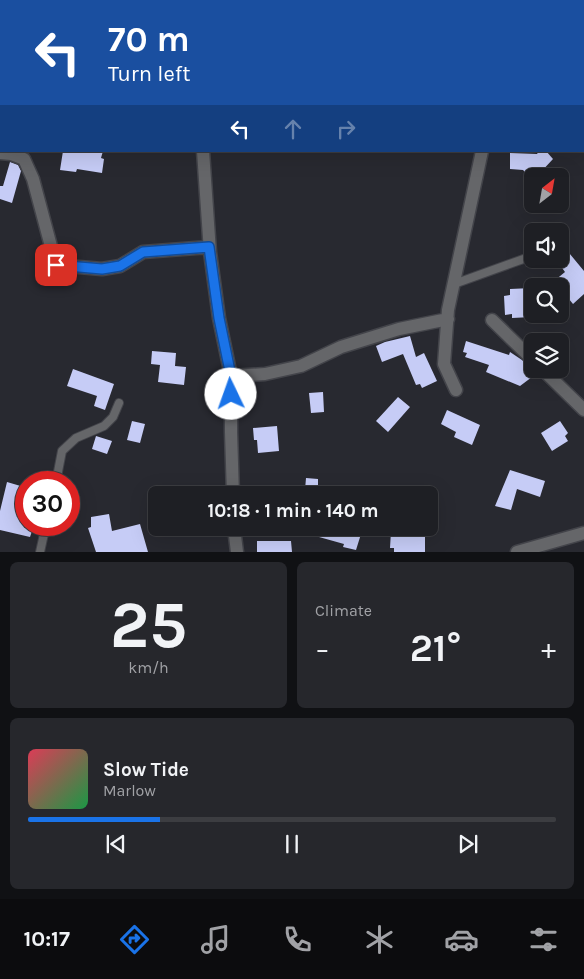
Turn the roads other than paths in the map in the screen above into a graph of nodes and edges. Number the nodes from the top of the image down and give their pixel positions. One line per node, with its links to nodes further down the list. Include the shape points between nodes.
1 (0, 152): 4 (street, via 24,159 33,179 56,265 102,269 120,266 143,252)
2 (203, 152): 4 (street)
3 (482, 152): 6 (street)
4 (209, 247): 10 (street)
5 (524, 259): 6 (lane)
6 (454, 284): 7 (street)
7 (448, 319): 10 (street, via 399,329 341,347 301,366 266,374); 12 (street, via 444,364)
8 (492, 320): 9 (street)
9 (524, 351)
10 (231, 376): 16 (street)
11 (551, 378): 14 (street)
12 (456, 390)
13 (118, 403): 15 (lane, via 113,417 104,426 76,438 62,451)
14 (584, 410)
15 (58, 471)
16 (233, 486)
17 (584, 533): 22 (street)
18 (44, 536): 20 (lane)
19 (235, 536): 21 (street)
20 (40, 552)
21 (237, 552)
22 (517, 552)

